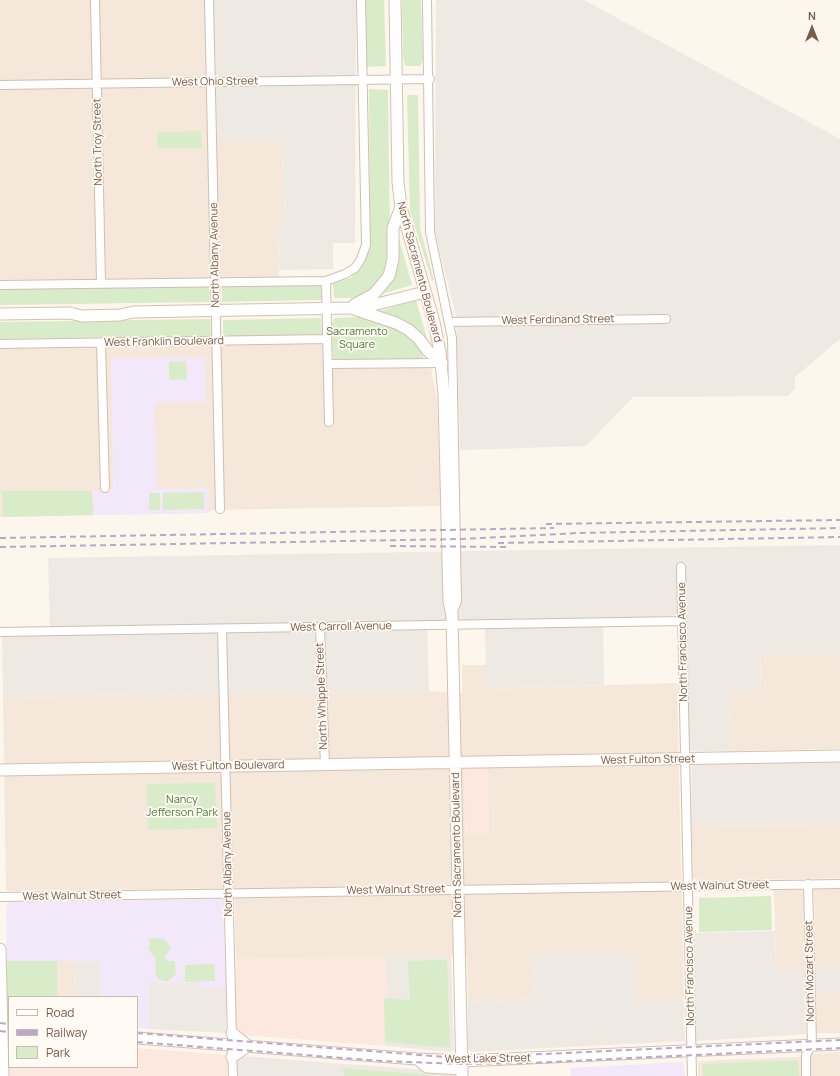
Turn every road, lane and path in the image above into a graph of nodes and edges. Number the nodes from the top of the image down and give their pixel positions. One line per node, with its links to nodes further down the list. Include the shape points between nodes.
1 (95, 0): 10 (street, North Troy Street)
2 (209, 0): 9 (street, North Albany Avenue)
3 (361, 0): 8 (street)
4 (395, 0): 6 (street, North Sacramento Boulevard)
5 (428, 0): 7 (street, North Sacramento Boulevard)
6 (397, 79): 7 (street, West Ohio Street); 8 (street, West Ohio Street); 12 (street, North Sacramento Boulevard, via 398,182)
7 (430, 79): 23 (street, North Sacramento Boulevard, via 430,232)
8 (363, 80): 9 (street, West Ohio Street); 13 (street, via 366,245 355,268)
9 (211, 82): 10 (street, West Ohio Street); 14 (street, North Albany Avenue)
10 (97, 84): 11 (street, West Ohio Street); 15 (street, North Troy Street)
11 (0, 85)
12 (401, 207): 17 (street, North Sacramento Boulevard); 18 (street, via 393,228 393,259 389,276 374,294)
13 (326, 281): 14 (street); 19 (street)
14 (216, 282): 15 (street); 20 (street, North Albany Avenue)
15 (101, 283): 16 (street)
16 (0, 285)
17 (425, 292): 18 (street, via 369,306); 28 (street, North Sacramento Boulevard)
18 (350, 308): 19 (street); 28 (street, via 396,323 409,330 428,352)
19 (326, 309): 20 (street); 24 (street)
20 (216, 311): 21 (street, via 133,312 119,308 86,309 70,313); 25 (street, North Albany Avenue)
21 (0, 314)
22 (666, 319): 23 (street, West Ferdinand Street)
23 (450, 322): 28 (street, North Sacramento Boulevard)
24 (327, 339): 25 (street, West Franklin Boulevard); 29 (street)
25 (216, 341): 26 (street, West Franklin Boulevard); 32 (street, North Albany Avenue)
26 (101, 343): 27 (street, West Franklin Boulevard); 31 (street)
27 (0, 344)
28 (447, 363): 29 (street); 34 (street, North Sacramento Boulevard, via 444,395 448,601)
29 (328, 364): 30 (street)
30 (329, 422)
31 (105, 488)
32 (220, 509)
33 (681, 567): 35 (street, North Francisco Avenue)
34 (452, 620): 35 (street, West Carroll Avenue); 36 (street, West Carroll Avenue); 41 (street, North Sacramento Boulevard)
35 (682, 621): 40 (street, North Francisco Avenue)
36 (320, 627): 37 (street, West Carroll Avenue); 42 (street, North Whipple Street)
37 (222, 629): 38 (street, West Carroll Avenue); 43 (street, North Albany Avenue)
38 (0, 632)
39 (840, 756): 40 (street, West Fulton Street)
40 (685, 759): 41 (street, West Fulton Street); 47 (street, North Francisco Avenue)
41 (455, 763): 42 (street, West Fulton Boulevard); 48 (street, North Sacramento Boulevard)
42 (325, 765): 43 (street, West Fulton Boulevard)
43 (226, 766): 44 (street, West Fulton Boulevard); 49 (street, North Albany Avenue)
44 (0, 770)
45 (808, 884): 46 (street, West Walnut Street); 47 (street, West Walnut Street); 57 (street, North Mozart Street)
46 (840, 884)
47 (688, 886): 48 (street, West Walnut Street); 60 (street, North Francisco Avenue)
48 (458, 889): 49 (street, West Walnut Street); 63 (street, North Sacramento Boulevard)
49 (228, 893): 50 (street, West Walnut Street); 53 (street, North Albany Avenue)
50 (0, 897)
51 (0, 949): 52 (street)
52 (4, 1027): 64 (street)
53 (232, 1033): 56 (street, North Albany Avenue); 58 (street)
54 (138, 1038): 56 (street, West Lake Street)
55 (840, 1044): 57 (street, West Lake Street)
56 (232, 1045): 58 (street, West Lake Street); 61 (street, North Albany Avenue)
57 (812, 1045): 59 (street, West Lake Street)
58 (248, 1046): 61 (street); 62 (street, West Lake Street)
59 (803, 1050): 60 (street, West Lake Street); 67 (street)
60 (692, 1051): 63 (street, West Lake Street, via 481,1060); 66 (street, North Francisco Avenue)
61 (232, 1057): 65 (street, North Albany Avenue)
62 (417, 1059): 63 (street, West Lake Street); 63 (street, via 427,1067)
63 (462, 1064)
64 (3, 1076)
65 (233, 1076)
66 (692, 1076)
67 (806, 1076)

